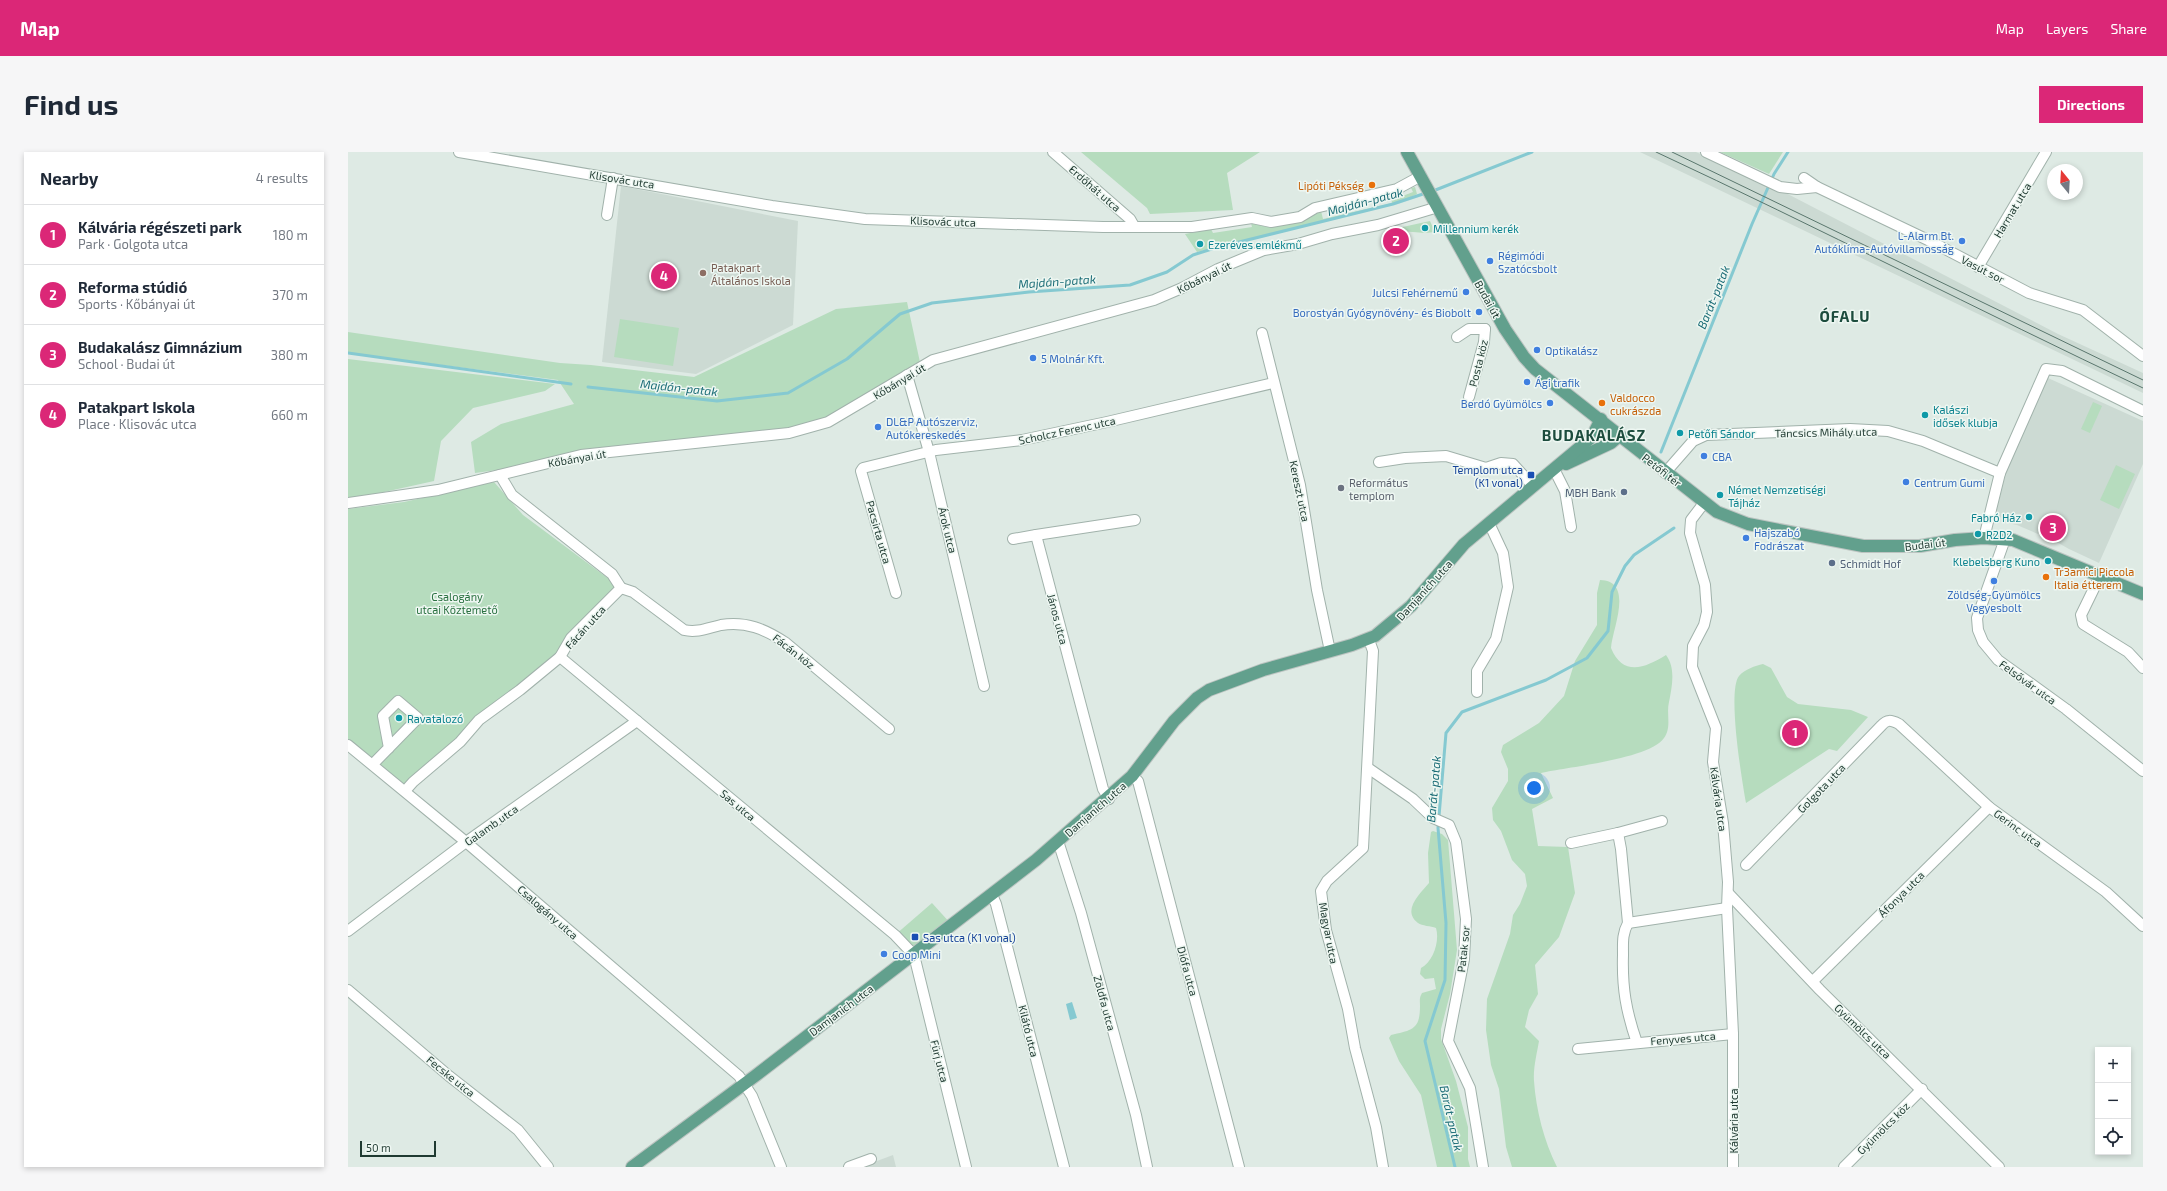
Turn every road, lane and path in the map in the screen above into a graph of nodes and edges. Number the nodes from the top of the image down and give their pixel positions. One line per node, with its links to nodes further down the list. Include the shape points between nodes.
1 (459, 152): 6 (street, Klisovác utca)
2 (1053, 152): 12 (street, Erdőhát utca, via 1130,219)
3 (1407, 152): 8 (main road, Budai út)
4 (1706, 152): 9 (street, via 1771,183 1797,189)
5 (2046, 152): 13 (street, Harmat utca)
6 (613, 178): 11 (street); 12 (street, Klisovác utca, via 772,206 865,219)
7 (1804, 178): 9 (street, Vasút sor)
8 (1423, 180): 10 (main road, Budai út); 12 (street, Klisovác utca, via 1397,189 1315,208 1300,217 1268,222 1248,218 1192,227)
9 (1817, 187): 13 (street, Vasút sor)
10 (1436, 204): 14 (main road, Budai út); 19 (street, Kőbányai út, via 1378,225 1264,250 1154,300 948,355 933,360)
11 (607, 215)
12 (1134, 226)
13 (1978, 267): 18 (street, Vasút sor, via 2029,293 2082,310)
14 (1500, 321): 15 (street); 23 (main road, Budai út, via 1518,350 1535,369)
15 (1485, 329): 17 (street, via 1468,329); 21 (street, Posta köz, via 1484,342)
16 (1262, 333): 20 (street, Kereszt utca)
17 (1457, 337)
18 (2143, 356)
19 (907, 375): 25 (street, Árok utca); 31 (street, Kőbányai út, via 828,422 807,429 756,437 582,455)
20 (1273, 383): 25 (street, Scholcz Ferenc utca, via 1022,440); 47 (street, Kereszt utca, via 1300,485)
21 (1469, 397)
22 (2143, 411): 30 (street, via 2062,371 2046,369)
23 (1601, 420): 24 (main road, Petőfi tér); 27 (main road, via 1592,437)
24 (1619, 436): 27 (main road, via 1611,444); 29 (main road, Petőfi tér)
25 (929, 452): 28 (street, Scholcz Ferenc utca, via 863,468); 50 (street, Árok utca)
26 (1379, 462): 32 (street, via 1446,456 1486,468 1501,463 1513,464)
27 (1554, 469): 32 (main road, Damjanich utca); 37 (street, via 1565,491)
28 (861, 471): 44 (street, Pacsirta utca)
29 (1665, 473): 30 (street, Táncsics Mihály utca, via 1693,441 1706,435 1850,429 1888,431 1923,441); 34 (main road, Petőfi tér)
30 (2000, 473): 39 (street)
31 (500, 475): 33 (street, Kőbányai út, via 438,490); 43 (street, via 512,495 612,574)
32 (1532, 485): 36 (main road, Damjanich utca)
33 (348, 503)
34 (1704, 503): 39 (main road, Budai út, via 1735,520 1848,544 1899,547); 70 (street, Kálvária utca, via 1691,520 1690,533 1706,594 1707,612 1704,626 1693,646 1692,668 1716,728 1713,762 1724,823)
35 (1135, 520): 38 (street)
36 (1489, 523): 46 (main road, Damjanich utca, via 1464,544 1411,606); 51 (street, via 1503,553 1508,587 1496,639 1477,671)
37 (1571, 527)
38 (1036, 535): 40 (street); 62 (street, János utca, via 1103,789)
39 (1984, 538): 41 (main road, Budai út)
40 (1013, 539)
41 (2005, 539): 42 (main road, Budai út, via 2025,544); 59 (street, Felsővár utca, via 1977,618 1980,636 1987,648 1998,660 2093,730)
42 (2100, 576): 45 (main road, Budai út); 49 (street, via 2081,615 2081,621 2128,652)
43 (620, 588): 48 (street, Fácán utca, via 571,638); 54 (street, Fácán köz, via 633,592 684,630 743,624 771,633)
44 (896, 593)
45 (2143, 594)
46 (1369, 640): 47 (main road, Damjanich utca); 58 (street, Magyar utca, via 1373,651)
47 (1330, 651): 60 (main road, Damjanich utca, via 1263,670 1209,690 1174,721)
48 (560, 657): 52 (street, Sas utca); 61 (street, Fácán utca, via 479,720 460,742)
49 (2143, 668)
50 (984, 686)
51 (1477, 692)
52 (637, 721): 67 (street, Galamb utca); 76 (street, Sas utca, via 895,935)
53 (1899, 724): 63 (street, Gerinc utca); 69 (street, Golgota utca, via 1891,720 1885,722)
54 (889, 729)
55 (348, 745): 57 (street, Csalogány utca)
56 (389, 748): 57 (street)
57 (373, 764): 61 (street, Csalogány utca)
58 (1368, 768): 93 (street, Magyar utca, via 1363,848 1327,881 1321,891 1326,930 1348,1009); 94 (street, Patak sor, via 1413,799 1433,818 1449,825 1456,842 1466,919 1464,959 1448,1041 1470,1088)
59 (2143, 771)
60 (1132, 776): 62 (main road, Damjanich utca); 92 (street, Diófa utca, via 1140,789)
61 (405, 790): 67 (street, Csalogány utca)
62 (1109, 798): 66 (main road, Damjanich utca)
63 (1989, 807): 74 (street, Gerinc utca, via 2106,892); 77 (street, Áfonya utca)
64 (1662, 821): 65 (street)
65 (1618, 833): 68 (street); 73 (street, Fenyves utca)
66 (1058, 841): 71 (main road, Damjanich utca); 91 (street, Zöldfa utca, via 1081,913 1136,1115)
67 (466, 842): 75 (street, Galamb utca); 82 (street, Csalogány utca, via 739,1076)
68 (1571, 843)
69 (1746, 865)
70 (1728, 893): 72 (street, Kálvária utca); 77 (street, Gyümölcs utca)
71 (992, 895): 76 (main road, Damjanich utca, via 951,924); 90 (street, Kilátó utca)
72 (1727, 908): 73 (street); 79 (street, Kálvária utca)
73 (1628, 923): 80 (street, Fenyves utca, via 1623,932 1622,985)
74 (2143, 926)
75 (348, 931)
76 (914, 955): 82 (main road, Damjanich utca); 89 (street, Fürj utca)
77 (1813, 981): 83 (street, Gyümölcs utca)
78 (348, 990): 85 (street, Fecske utca, via 449,1076 518,1130)
79 (1733, 1034): 80 (street, Fenyves utca); 95 (street, Kálvária utca)
80 (1637, 1043): 81 (street)
81 (1578, 1049)
82 (745, 1084): 86 (main road, Damjanich utca); 87 (street, Csalogány utca)
83 (1922, 1089): 96 (street, Gyümölcs köz); 97 (street, Gyümölcs utca)
84 (871, 1159): 88 (street)
85 (548, 1167)
86 (632, 1167)
87 (781, 1167)
88 (849, 1167)
89 (966, 1167)
90 (1064, 1167)
91 (1147, 1167)
92 (1239, 1167)
93 (1383, 1167)
94 (1483, 1167)
95 (1733, 1167)
96 (1844, 1167)
97 (1999, 1167)

